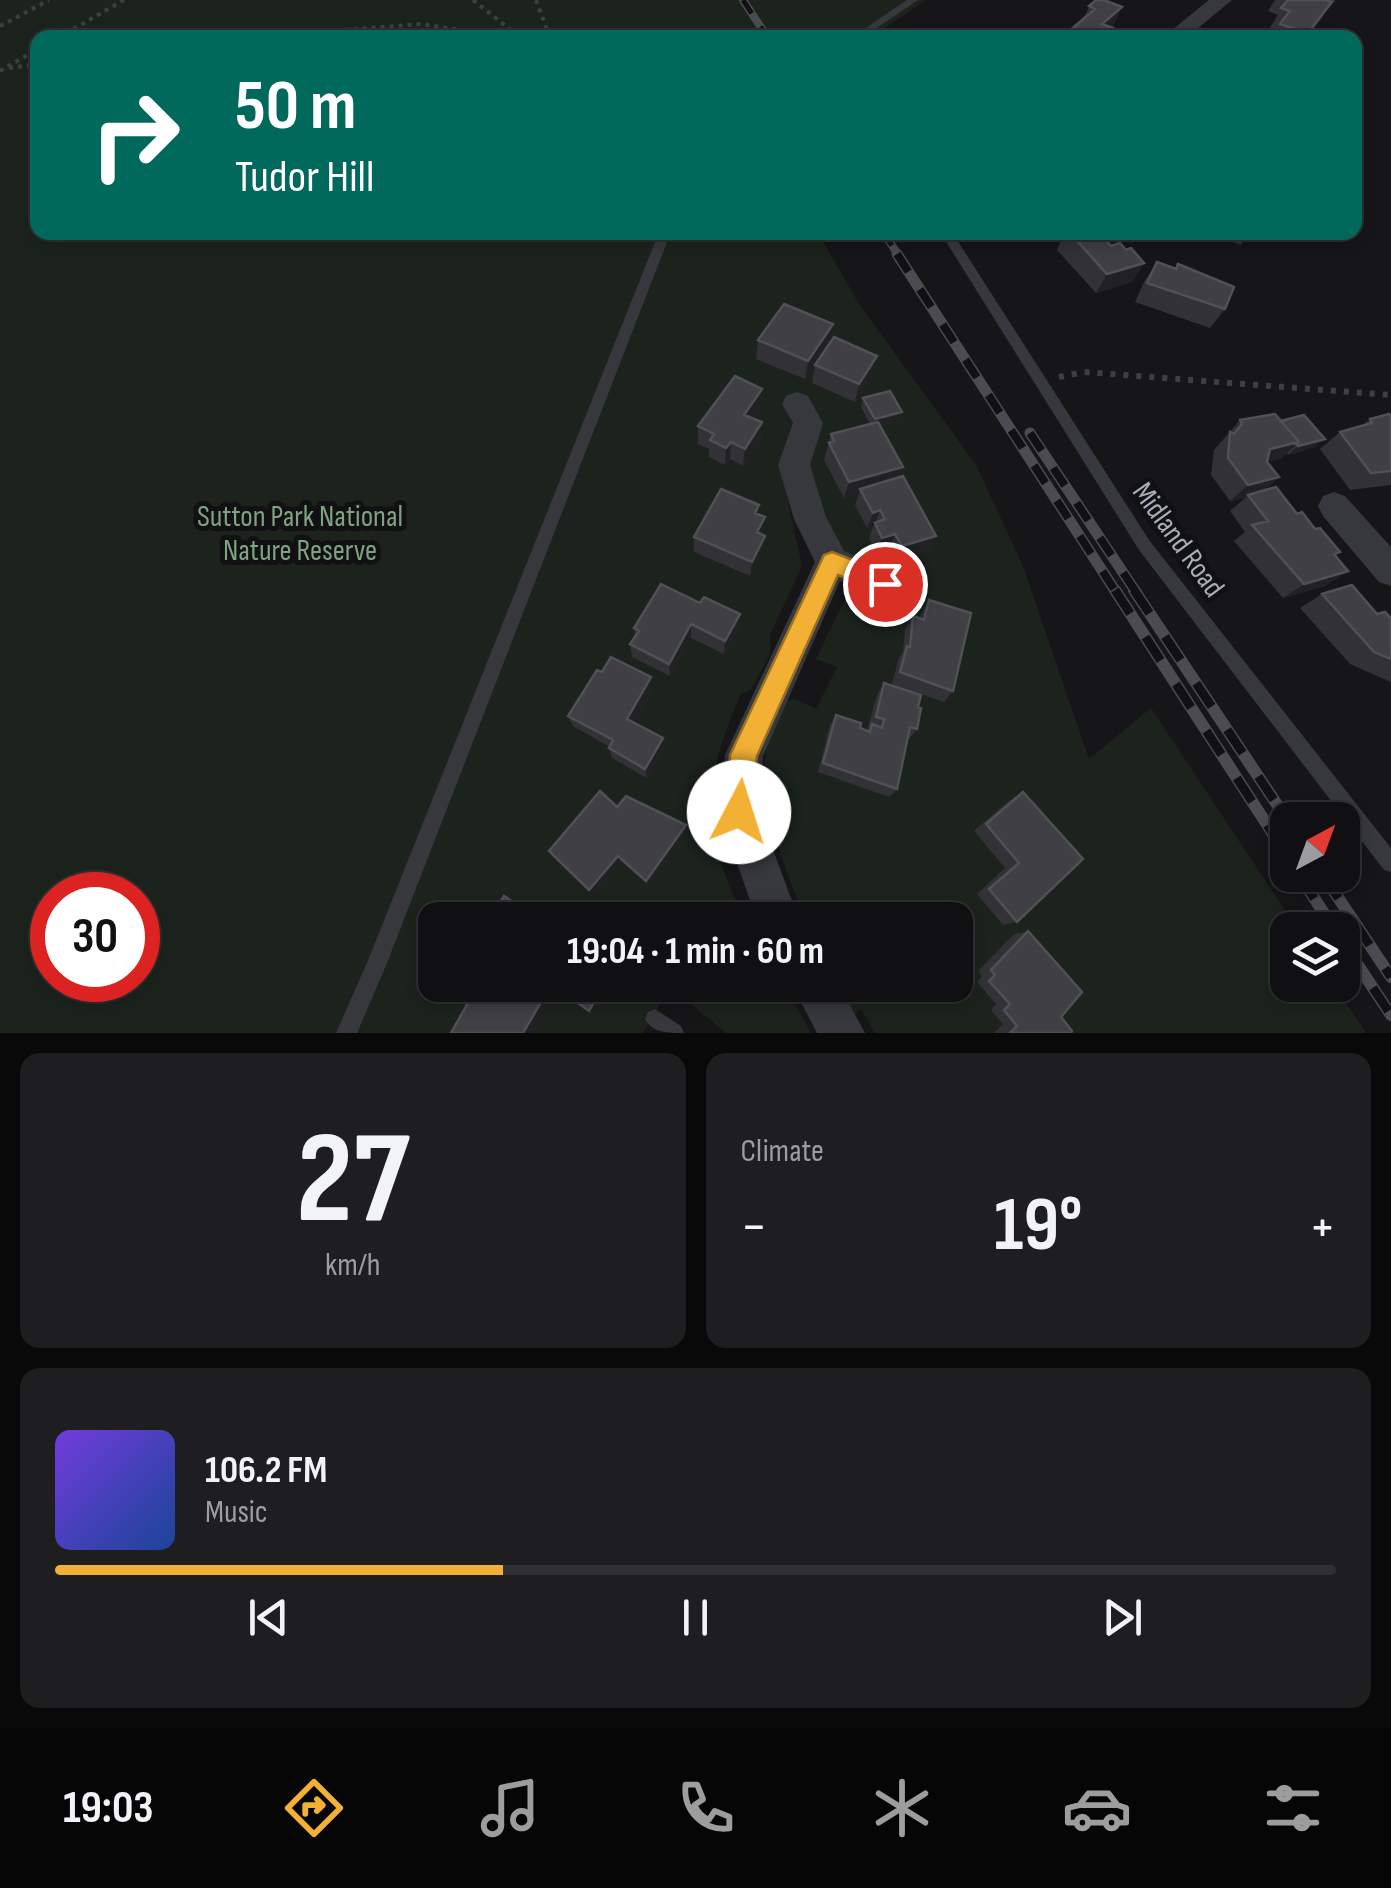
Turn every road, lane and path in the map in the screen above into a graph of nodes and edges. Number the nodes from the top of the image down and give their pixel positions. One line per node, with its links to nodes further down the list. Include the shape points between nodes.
1 (49, 0): 7 (path)
2 (124, 0): 8 (path)
3 (472, 0): 11 (path)
4 (536, 0): 12 (path)
5 (914, 0): 13 (lane)
6 (1222, 0): 14 (street)
7 (0, 26)
8 (72, 30)
9 (342, 30): 10 (path, via 422,24)
10 (459, 30)
11 (511, 30)
12 (547, 30)
13 (868, 30)
14 (1183, 30)
15 (30, 54): 17 (path)
16 (30, 65): 17 (path)
17 (1, 70)
18 (662, 240): 32 (lane)
19 (951, 240): 28 (lane, Midland Road, via 1144,545)
20 (1054, 378): 21 (path, via 1084,372)
21 (1391, 395)
22 (798, 404): 25 (street, via 808,424 794,465)
23 (1334, 506): 24 (street)
24 (1378, 537): 26 (street)
25 (832, 562): 27 (street); 29 (street, via 744,755 739,812)
26 (1391, 572)
27 (885, 584)
28 (1391, 863)
29 (772, 902)
30 (824, 1002): 34 (street)
31 (654, 1019): 33 (lane)
32 (346, 1033)
33 (674, 1033)
34 (842, 1033)

